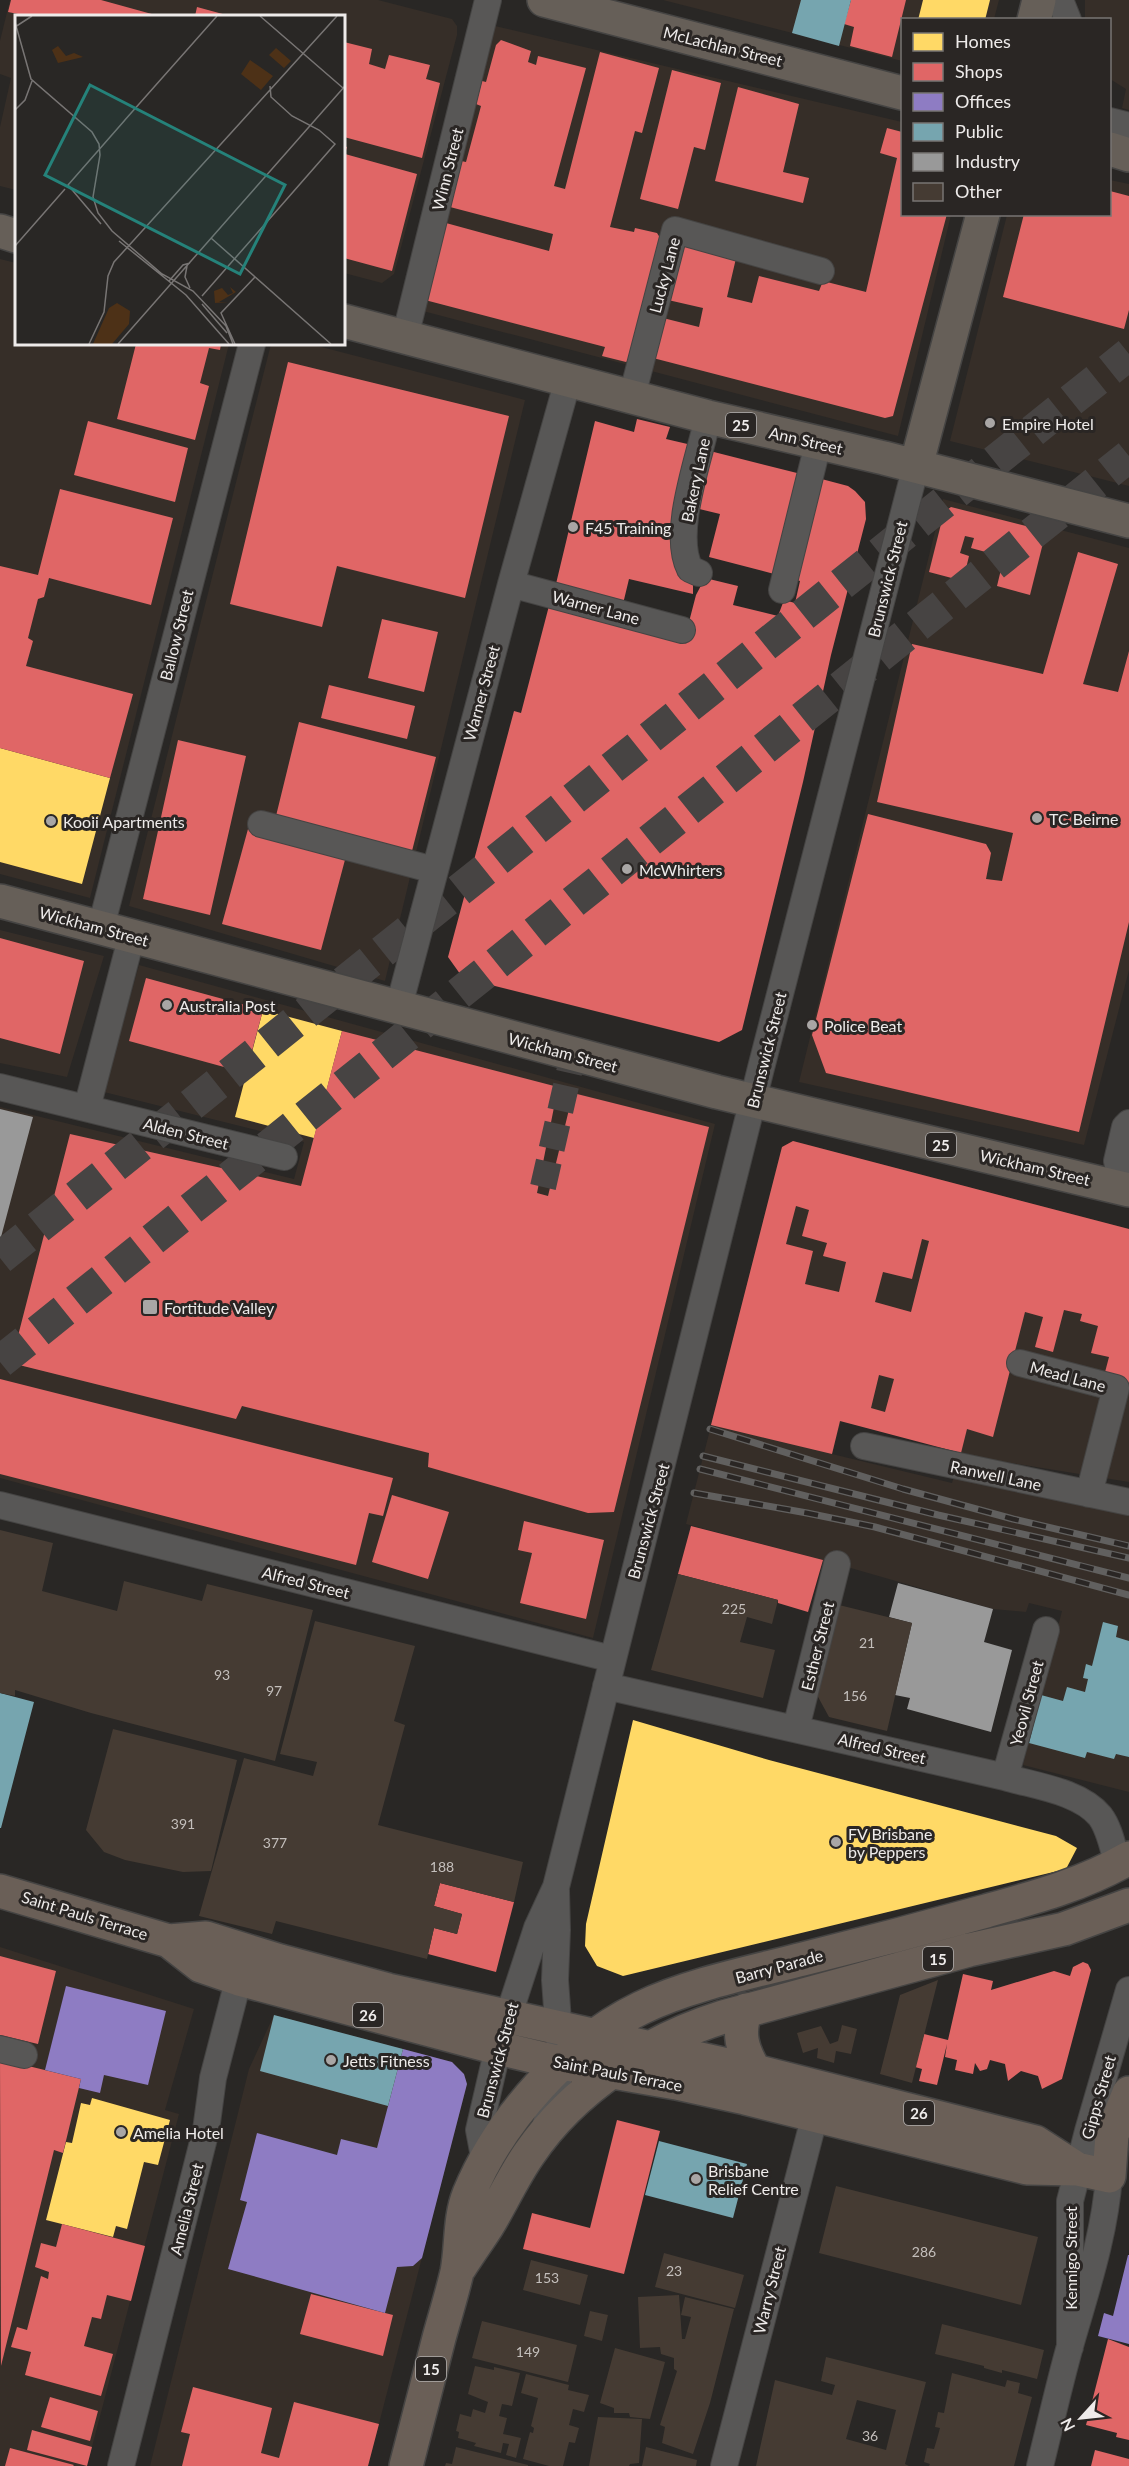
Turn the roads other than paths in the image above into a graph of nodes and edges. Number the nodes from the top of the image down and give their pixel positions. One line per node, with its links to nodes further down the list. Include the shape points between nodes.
1 (488, 0): 17 (street, Winn Street)
2 (544, 0): 7 (main road, McLachlan Street)
3 (1039, 0): 5 (main road)
4 (1060, 0): 6 (street)
5 (1034, 18)
6 (1067, 18)
7 (901, 92)
8 (1111, 121): 9 (street)
9 (1129, 126)
10 (1111, 149): 11 (main road)
11 (1129, 154)
12 (982, 216): 23 (main road, Brunswick Street)
13 (0, 231): 14 (main road)
14 (15, 236)
15 (821, 271): 20 (street, Lucky Lane, via 675,230)
16 (345, 321): 17 (main road, Ann Street / 25)
17 (405, 337): 19 (main road, Ann Street / 25)
18 (252, 345): 32 (street, Ballow Street)
19 (568, 380): 20 (main road, Ann Street / 25); 26 (street, Warner Street)
20 (632, 396): 21 (main road, Ann Street / 25)
21 (708, 417): 22 (main road, Ann Street / 25); 25 (street, Bakery Lane, via 686,508 684,549 690,569)
22 (818, 444): 23 (main road, Ann Street / 25); 27 (street)
23 (916, 466): 24 (main road, Ann Street / 25); 35 (street, Brunswick Street)
24 (1129, 522)
25 (699, 573)
26 (511, 584): 28 (street, Warner Lane); 30 (street, Warner Street)
27 (782, 590)
28 (682, 630)
29 (261, 825): 30 (street)
30 (434, 870): 33 (street, Warner Street)
31 (0, 901): 32 (main road, Wickham Street)
32 (116, 931): 33 (main road, Wickham Street); 36 (street)
33 (399, 1006): 35 (main road, Wickham Street)
34 (0, 1087): 36 (street, Alden Street)
35 (753, 1101): 39 (main road, Wickham Street / 25); 47 (street, Brunswick Street)
36 (87, 1108): 38 (street, Alden Street)
37 (1129, 1123): 39 (street, via 1117,1161)
38 (284, 1157)
39 (1123, 1174)
40 (1020, 1363): 42 (street, Mead Lane, via 1116,1388)
41 (864, 1446): 42 (street, Ranwell Lane)
42 (1089, 1494): 43 (street, Ranwell Lane)
43 (1129, 1502)
44 (0, 1505): 47 (street, Alfred Street)
45 (837, 1564): 49 (street, Esther Street)
46 (1046, 1630): 50 (street, Yeovil Street)
47 (612, 1659): 48 (street, Brunswick Street)
48 (606, 1686): 49 (street, Alfred Street); 52 (street, Brunswick Street)
49 (796, 1728): 50 (street, Alfred Street)
50 (1005, 1777): 51 (street, Alfred Street, via 1066,1795 1092,1809)
51 (1123, 1861): 60 (highway, Barry Parade / 15, via 1059,1890 677,1995 640,2009)
52 (556, 1887): 58 (street, Brunswick Street, via 541,1917); 59 (street, Brunswick Street)
53 (0, 1891): 55 (highway, Saint Pauls Terrace / 26, via 169,1941 201,1966)
54 (1128, 1910): 57 (highway, Barry Parade / 15)
55 (243, 1965): 58 (highway, Saint Pauls Terrace / 26, via 388,1990); 62 (highway, Saint Pauls Terrace / 26); 74 (street, Amelia Street, via 213,2078 206,2130)
56 (1129, 1990): 70 (street, Gipps Street)
57 (746, 2010): 61 (highway, Barry Parade / 15, via 693,2027); 64 (highway, via 741,2038)
58 (508, 2017): 59 (highway, Saint Pauls Terrace / 26); 62 (street, Brunswick Street)
59 (559, 2027): 60 (highway, Saint Pauls Terrace / 26); 63 (street, Brunswick Street)
60 (596, 2035): 61 (highway, Saint Pauls Terrace / 26); 63 (highway, Barry Parade / 15)
61 (652, 2047): 64 (highway, Saint Pauls Terrace / 26); 65 (highway, Brunswick Street / 15)
62 (498, 2048): 63 (highway, Saint Pauls Terrace / 26); 69 (street, Brunswick Street, via 479,2130)
63 (561, 2063): 65 (highway, Saint Pauls Terrace / 26); 68 (street, Brunswick Street, via 555,2098); 69 (highway, Barry Parade / 15, via 506,2129)
64 (755, 2071): 70 (highway, Saint Pauls Terrace / 26, via 1035,2142)
65 (610, 2073): 67 (highway, Saint Pauls Terrace / 26, via 676,2083); 68 (highway, Brunswick Street / 15, via 573,2102)
66 (1129, 2092): 71 (highway, Gipps Street, via 1112,2135)
67 (815, 2115): 70 (highway, Saint Pauls Terrace / 26, via 1027,2168); 76 (street, Warry Street)
68 (538, 2141): 72 (highway, Brunswick Street / 15)
69 (485, 2162): 72 (highway, Brunswick Street / 15, via 463,2211)
70 (1077, 2169): 71 (highway, Saint Pauls Terrace / 26); 73 (street, Kennigo Street, via 1069,2208)
71 (1119, 2178): 73 (street, Kennigo Street)
72 (457, 2271): 75 (highway, Brunswick Street / 15)
73 (1070, 2347): 77 (street, Kennigo Street)
74 (120, 2466)
75 (406, 2466)
76 (724, 2466)
77 (1040, 2466)

